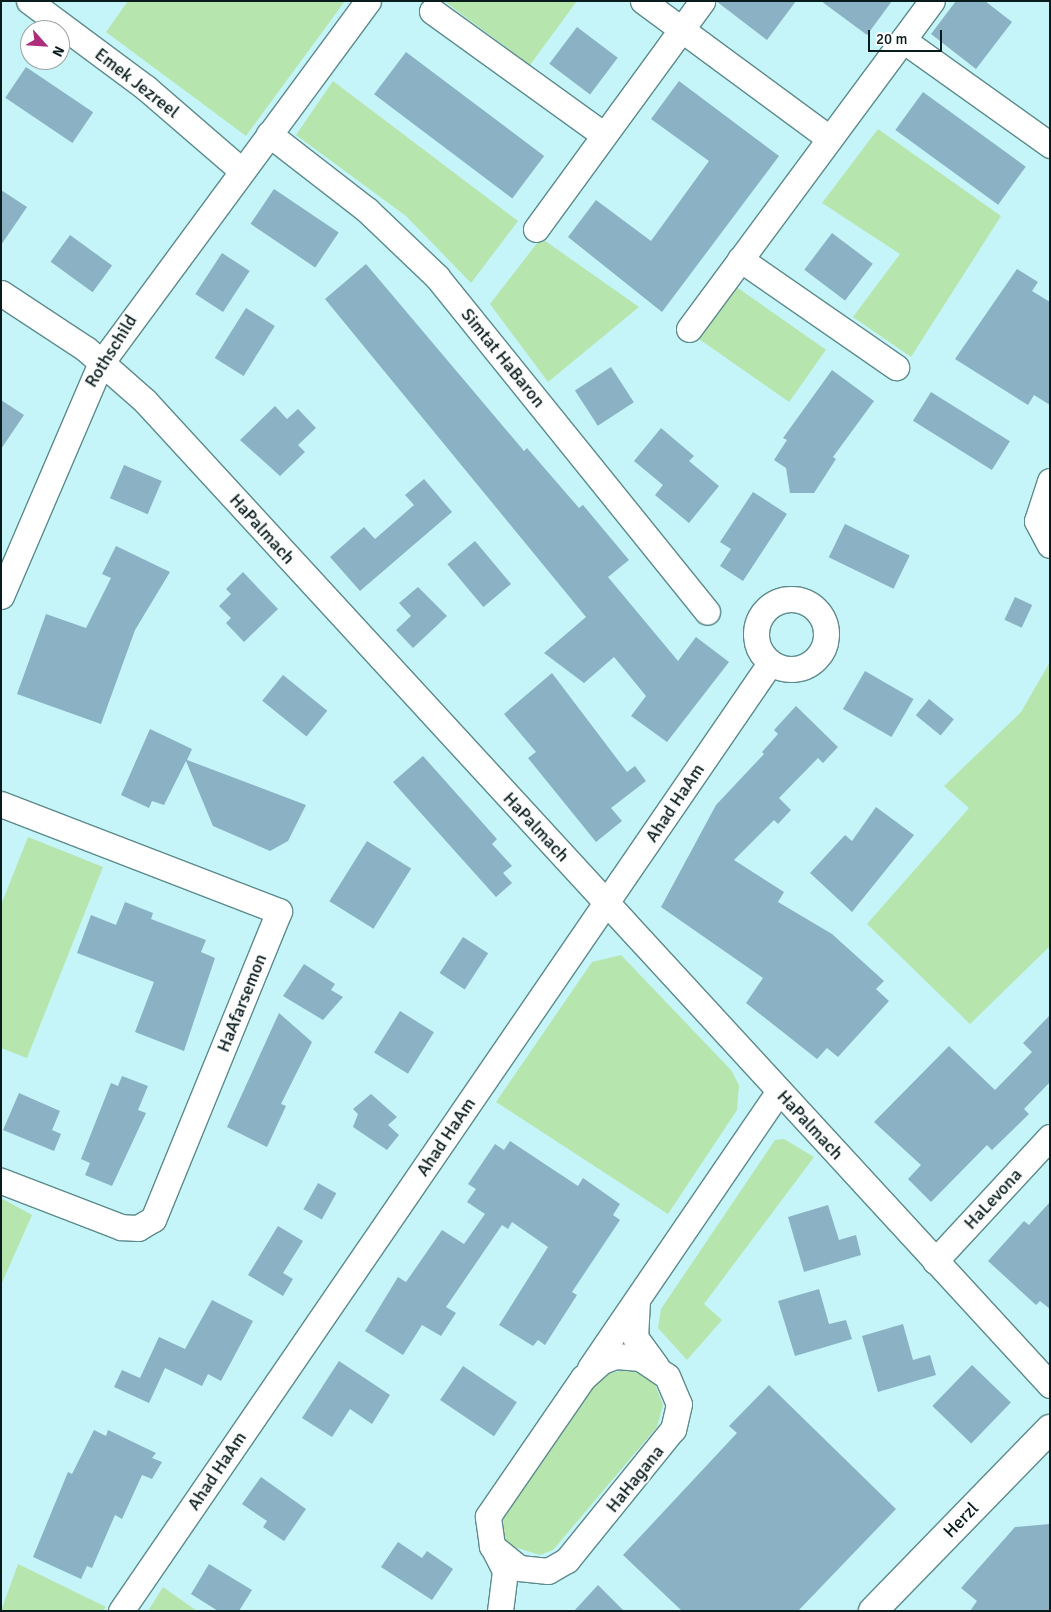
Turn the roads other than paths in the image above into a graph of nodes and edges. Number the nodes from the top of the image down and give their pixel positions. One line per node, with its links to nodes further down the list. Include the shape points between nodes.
1 (29, 1): 13 (street, Emek Jezreel, via 146,88)
2 (368, 1): 9 (street, Rothschild)
3 (643, 1): 7 (street)
4 (702, 1): 7 (street)
5 (932, 1): 8 (street)
6 (432, 11): 10 (street)
7 (681, 29): 10 (street); 11 (street)
8 (903, 40): 11 (street); 12 (street)
9 (269, 134): 13 (street, Rothschild); 23 (street, Simtat HaBaron, via 367,210 437,276)
10 (604, 135): 14 (street)
11 (830, 139): 15 (street)
12 (1050, 145)
13 (242, 170): 18 (street, Rothschild)
14 (536, 229)
15 (740, 260): 17 (street); 19 (street)
16 (1, 293): 18 (street, HaPalmach)
17 (689, 329)
18 (102, 362): 22 (street, Rothschild, via 83,397); 26 (street, HaPalmach, via 145,401)
19 (896, 367)
20 (1050, 481): 21 (street, via 1037,521)
21 (1050, 546)
22 (1, 596)
23 (707, 612)
24 (770, 663): 26 (street, Ahad HaAm)
25 (1, 804): 29 (street, HaAfarsemon, via 279,910 153,1219 138,1228 121,1227)
26 (606, 904): 27 (street, HaPalmach); 38 (street, Ahad HaAm)
27 (779, 1091): 30 (street, HaPalmach); 31 (street, HaHagana)
28 (1050, 1137): 30 (street, HaLevona)
29 (1, 1182)
30 (935, 1261): 34 (street, HaPalmach)
31 (638, 1298): 32 (street, HaHagana, via 633,1316 635,1337); 33 (street, HaHagana)
32 (656, 1366): 33 (street, HaHagana, via 640,1358 616,1356 595,1365); 37 (street, HaHagana, via 678,1396 673,1429 573,1555)
33 (583, 1378): 36 (street, HaHagana, via 491,1510 486,1528)
34 (1050, 1385)
35 (1050, 1429): 41 (street, Herzl)
36 (495, 1551): 37 (street, via 518,1568); 39 (street, HaHagana, via 505,1571)
37 (541, 1572): 40 (street, HaHagana)
38 (121, 1611)
39 (500, 1611)
40 (505, 1611)
41 (873, 1611)

